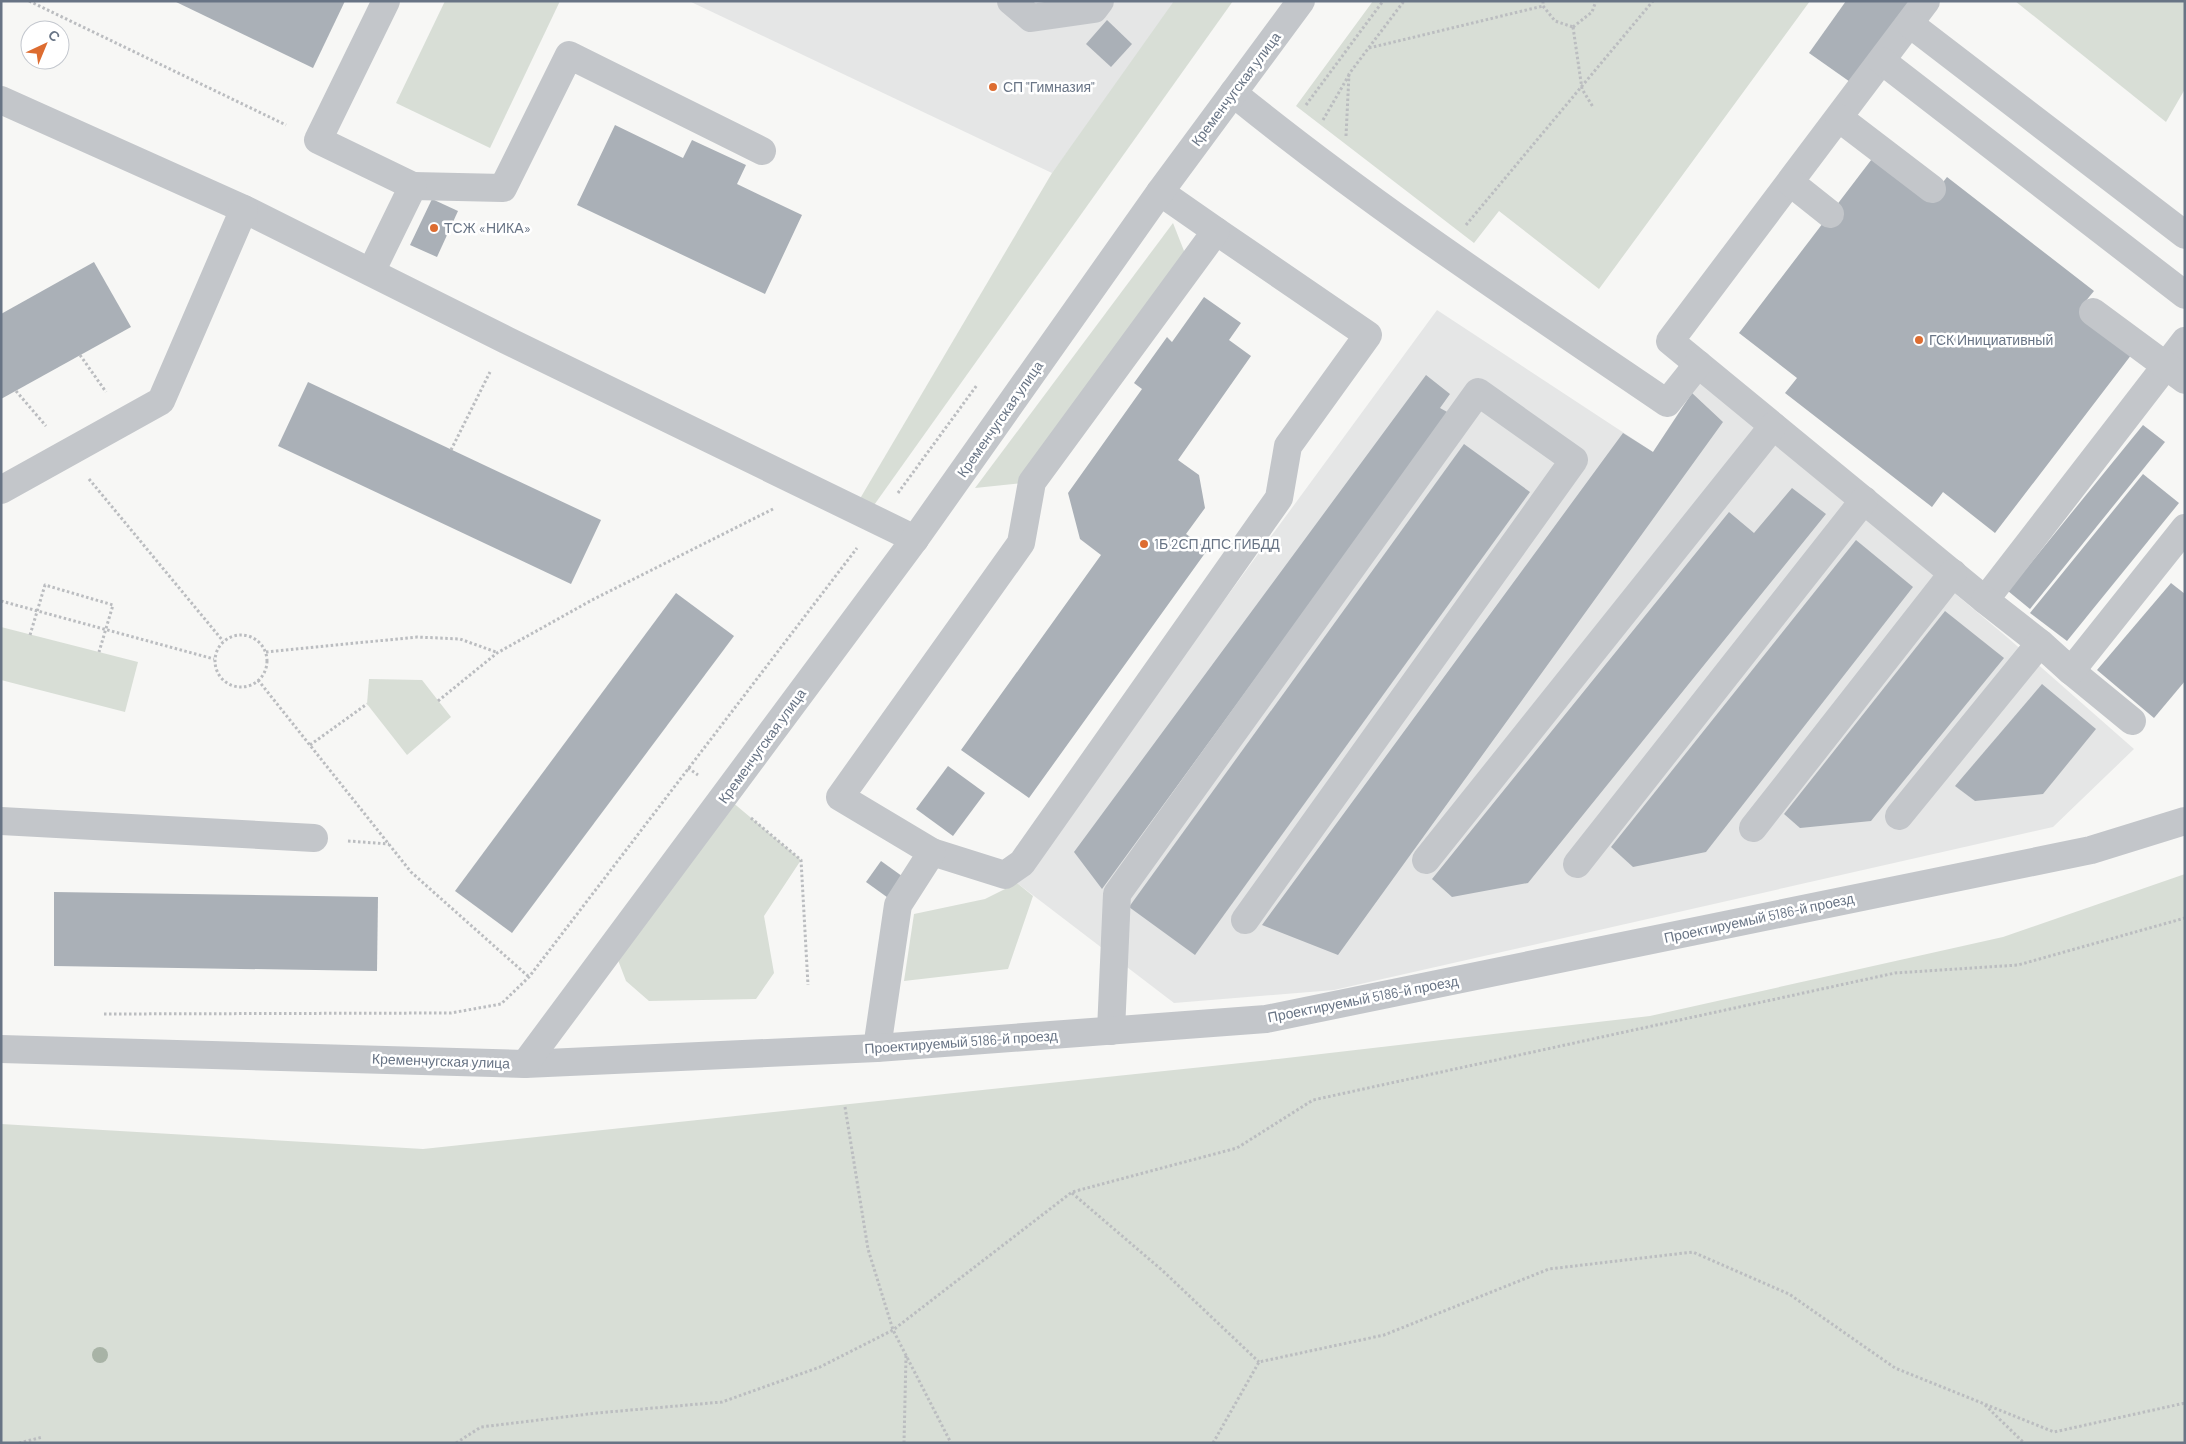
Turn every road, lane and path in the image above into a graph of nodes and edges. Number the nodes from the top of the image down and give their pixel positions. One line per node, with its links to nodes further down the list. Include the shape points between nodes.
1 (29, 1): 23 (path)
2 (386, 1): 23 (street)
3 (1011, 1): 4 (street, via 1031,18 1094,9)
4 (1100, 1)
5 (1301, 1): 18 (street, Кременчугская улица)
6 (1383, 1): 22 (path)
7 (1404, 1): 15 (path)
8 (1544, 1): 12 (path)
9 (1596, 1): 14 (path, via 1592,12)
10 (1654, 1): 17 (path)
11 (1926, 1): 13 (street)
12 (1543, 6): 14 (path, via 1555,21); 15 (path)
13 (1910, 24): 16 (street); 34 (street)
14 (1573, 28): 17 (path)
15 (1369, 48): 24 (path, via 1349,74)
16 (1882, 61): 21 (street); 36 (street)
17 (1582, 89): 20 (path); 32 (path)
18 (1233, 93): 22 (street); 29 (street, Кременчугская улица)
19 (1, 100): 30 (street)
20 (1593, 107)
21 (1839, 118): 26 (street); 28 (street)
22 (1284, 135): 41 (street, via 1466,267 1667,403)
23 (318, 140): 27 (street)
24 (1346, 142)
25 (762, 151): 27 (street, via 569,56 503,188)
26 (1791, 183): 31 (street); 41 (street, via 1670,341)
27 (413, 186): 35 (street)
28 (1932, 189)
29 (1160, 192): 33 (street); 54 (street, Кременчугская улица)
30 (244, 209): 35 (street); 48 (street, via 161,401)
31 (1830, 214)
32 (1464, 226)
33 (1216, 231): 80 (street, via 1032,482 1021,543 840,797); 80 (street, via 1368,335 1288,446 1279,498 1022,863 1005,875)
34 (2185, 235)
35 (371, 272): 38 (street)
36 (2185, 295)
37 (2092, 312): 42 (street)
38 (506, 340): 47 (path); 49 (street)
39 (2185, 341): 42 (street)
40 (80, 355): 45 (path)
41 (1698, 364): 46 (street)
42 (2176, 373): 56 (street)
43 (983, 377): 52 (path)
44 (16, 391): 48 (path)
45 (108, 395)
46 (1773, 426): 51 (street); 81 (street)
47 (451, 450)
48 (68, 453): 50 (street); 61 (path)
49 (802, 484): 52 (street); 65 (path, via 790,501 592,600)
50 (1, 490)
51 (1864, 500): 55 (street); 82 (street)
52 (878, 521): 54 (street); 85 (path)
53 (2185, 528): 67 (street)
54 (915, 539): 73 (street, Кременчугская улица)
55 (1953, 573): 56 (street); 77 (street)
56 (1985, 600): 62 (street)
57 (1, 601): 58 (path)
58 (37, 610): 59 (path); 59 (path, via 44,585 113,605); 60 (path)
59 (106, 630): 63 (path); 66 (path)
60 (30, 635)
61 (223, 641): 64 (path, via 232,635 252,636); 66 (path)
62 (2040, 643): 67 (street); 74 (street)
63 (100, 652)
64 (266, 652): 65 (path, via 417,638 460,639); 68 (path, via 265,672)
65 (497, 653): 69 (path)
66 (214, 659): 68 (path, via 220,678 229,684 249,686)
67 (2071, 672): 71 (street)
68 (258, 680): 72 (path)
69 (438, 701)
70 (367, 704): 72 (path)
71 (2132, 721)
72 (310, 745): 79 (path)
73 (725, 796): 86 (path, via 801,860); 91 (street, Кременчугская улица)
74 (1900, 816)
75 (1, 821): 78 (street)
76 (2185, 821): 88 (street, Проектируемый 5186-й проезд, via 2091,850 1266,1019)
77 (1753, 828)
78 (314, 838): 79 (path)
79 (390, 844): 85 (path, via 411,872)
80 (932, 852): 90 (street, via 898,905)
81 (1426, 860)
82 (1577, 864)
83 (2185, 918): 93 (path, via 2018,965 1895,973 1313,1100 1237,1148)
84 (1245, 920): 88 (street, via 1574,460 1478,392 1118,894)
85 (529, 977): 87 (path, via 502,1004 451,1013)
86 (808, 985)
87 (100, 1014)
88 (1111, 1031): 90 (street, Проектируемый 5186-й проезд)
89 (1, 1048): 91 (street, Кременчугская улица)
90 (877, 1048): 91 (street, Проектируемый 5186-й проезд)
91 (524, 1064)
92 (845, 1107): 94 (path, via 868,1249)
93 (1072, 1192): 94 (path); 96 (path, via 1163,1271)
94 (893, 1330): 95 (path); 101 (path, via 820,1367 722,1402 481,1427)
95 (906, 1355): 102 (path); 103 (path)
96 (1259, 1362): 98 (path, via 1384,1335 1549,1269 1693,1252 1789,1294 1895,1368); 104 (path)
97 (2185, 1403): 98 (path, via 2054,1432)
98 (1984, 1404): 105 (path)
99 (43, 1437): 100 (path)
100 (19, 1443)
101 (456, 1443)
102 (904, 1443)
103 (951, 1443)
104 (1213, 1443)
105 (2024, 1443)

